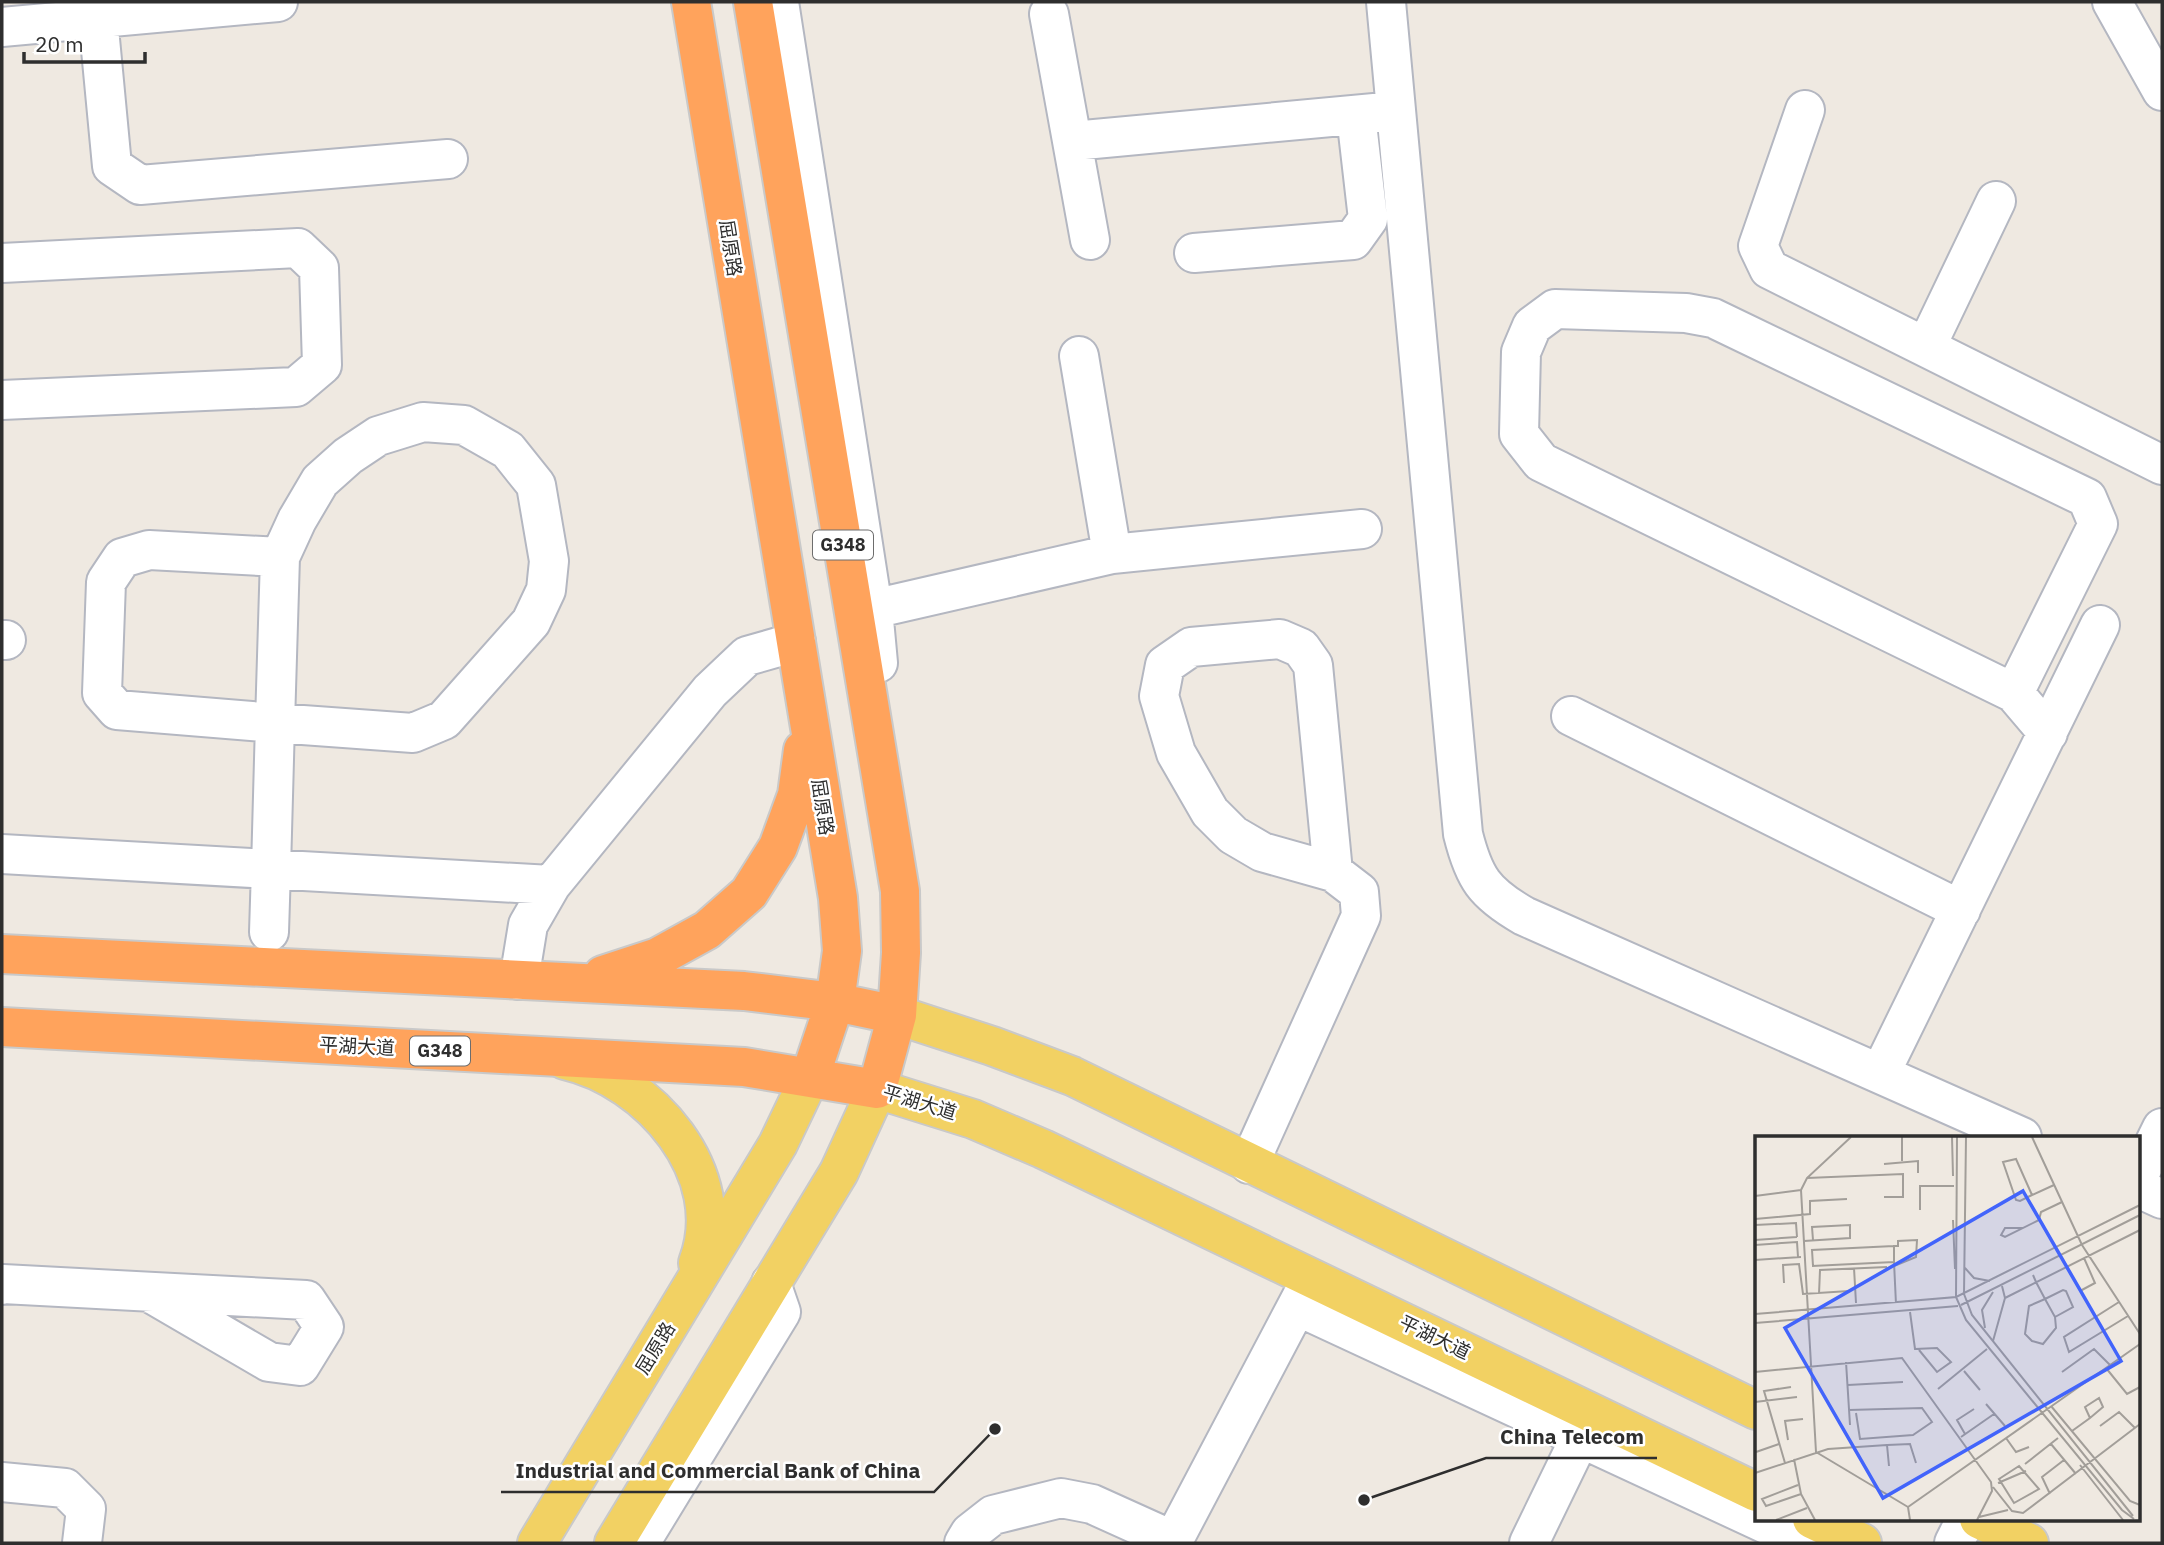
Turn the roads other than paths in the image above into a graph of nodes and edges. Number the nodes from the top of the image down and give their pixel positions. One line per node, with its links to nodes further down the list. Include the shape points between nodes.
1 (278, 2): 7 (street)
2 (691, 2): 29 (highway, 屈原路)
3 (753, 2): 39 (highway, G348)
4 (779, 2): 27 (street)
5 (1386, 2): 12 (street)
6 (2112, 2): 10 (street)
7 (122, 11): 9 (street); 15 (street, via 112,166 140,185)
8 (1049, 14): 14 (street)
9 (2, 27)
10 (2162, 91)
11 (1805, 110): 20 (street, via 1758,246 1769,269)
12 (1396, 111): 13 (street); 48 (street, via 1462,834 1481,882 1524,916)
13 (1356, 115): 14 (street); 18 (street, via 1367,219 1353,240)
14 (1073, 141): 17 (street)
15 (448, 159)
16 (1996, 201): 20 (street)
17 (1090, 240)
18 (1194, 253)
19 (2, 263): 22 (street, via 298,247 319,268 322,365 296,387)
20 (1926, 347): 23 (street)
21 (1079, 356): 25 (street)
22 (2, 400)
23 (2162, 465)
24 (1362, 529): 25 (street)
25 (1112, 554): 27 (street)
26 (280, 557): 33 (street); 33 (street, via 149,550 122,558 106,582 102,693 117,710); 33 (street, via 320,481 378,436 423,422 464,425 508,450 536,485 549,561 546,590 531,622 444,720 413,733)
27 (873, 609): 39 (street)
28 (2100, 625): 34 (street)
29 (796, 642): 30 (highway, 屈原路); 38 (street, via 747,656 710,691)
30 (803, 682): 43 (highway, via 804,739 797,794 778,847 749,893 707,930 659,957 609,974); 44 (highway, 屈原路, via 838,898 842,951)
31 (2014, 692): 31 (street, via 2098,524 2087,498 1713,318 1555,309 1532,326 1521,352 1519,434 1541,462); 34 (street)
32 (1570, 716): 40 (street)
33 (275, 723): 36 (street)
34 (2048, 733): 40 (street)
35 (2, 854): 36 (street)
36 (271, 869): 38 (street); 41 (street)
37 (1333, 873): 37 (street, via 1262,852 1233,835 1210,812 1176,753 1159,696 1165,665 1191,647 1280,639 1301,648 1313,665); 53 (street, via 1359,892 1361,916)
38 (551, 885): 43 (street, via 528,925)
39 (900, 891): 45 (highway, G348)
40 (1961, 910): 48 (street)
41 (269, 932)
42 (2, 954): 43 (highway)
43 (537, 981): 44 (highway, via 744,991)
44 (835, 1002): 45 (highway); 49 (highway, 屈原路)
45 (897, 1016): 50 (highway, G348); 53 (main road, via 1072,1076)
46 (2, 1027): 47 (highway, 平湖大道 / G348)
47 (549, 1056): 49 (highway, 平湖大道 / G348, via 744,1067); 61 (main road, via 587,1065 624,1085 655,1109 680,1140 699,1178 706,1217 700,1257)
48 (1880, 1074): 52 (street)
49 (810, 1077): 50 (highway, 平湖大道 / G348); 61 (main road, 屈原路, via 778,1144)
50 (877, 1089): 57 (main road, via 839,1171); 60 (main road, 平湖大道, via 973,1119 1043,1149)
51 (2162, 1128): 54 (street)
52 (2020, 1136)
53 (1250, 1164): 62 (main road)
54 (2140, 1173)
55 (2140, 1189): 56 (street)
56 (2162, 1199)
57 (771, 1283): 74 (main road); 75 (street, via 781,1312)
58 (2, 1285): 59 (street)
59 (149, 1292)
60 (1304, 1292): 63 (street); 65 (main road, 平湖大道); 71 (street)
61 (685, 1297): 73 (main road, 屈原路)
62 (1755, 1410)
63 (1581, 1436): 66 (street); 77 (street)
64 (2, 1482): 72 (street, via 65,1488 86,1509)
65 (1755, 1492)
66 (1755, 1518)
67 (1758, 1520): 78 (street)
68 (1814, 1520): 79 (main road)
69 (1966, 1520): 80 (street)
70 (1981, 1520): 81 (main road)
71 (1173, 1542): 76 (street, via 1092,1504 1061,1498 993,1515)
72 (82, 1543)
73 (537, 1543)
74 (614, 1543)
75 (640, 1543)
76 (964, 1543)
77 (1529, 1543)
78 (1807, 1543)
79 (1863, 1543)
80 (1954, 1543)
81 (2029, 1543)

